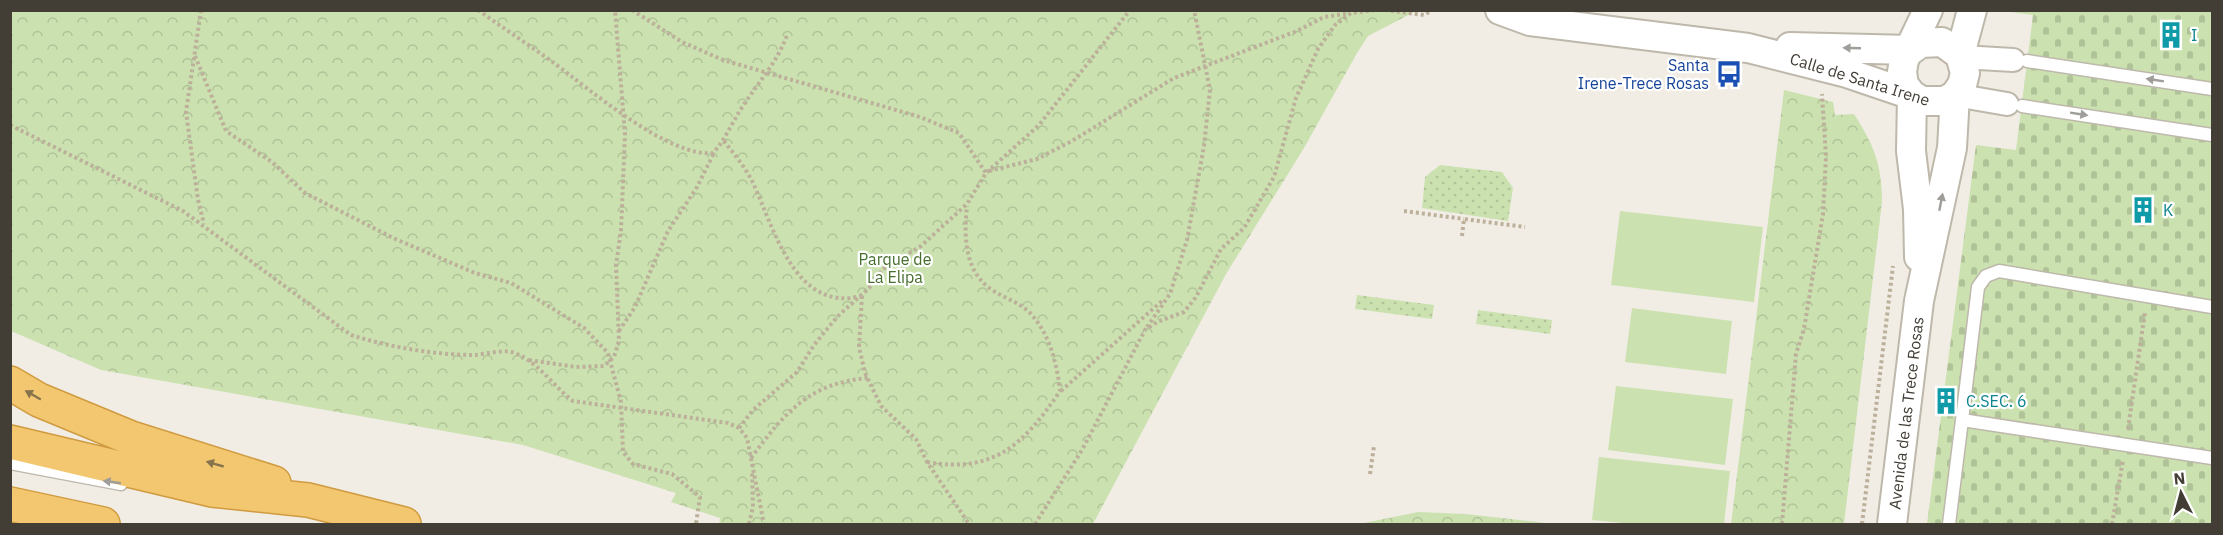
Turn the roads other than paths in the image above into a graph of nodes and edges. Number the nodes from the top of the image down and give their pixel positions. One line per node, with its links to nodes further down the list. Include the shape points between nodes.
1 (1500, 10): 5 (street, Calle de Santa Irene, via 1530,21)
2 (1928, 10): 4 (street, Avenida de las Trece Rosas)
3 (1972, 10): 6 (street, Avenida de las Trece Rosas)
4 (1916, 46): 5 (street, Calle de Santa Irene, one-way to 5); 6 (street, Calle de Santa Irene, via 1942,42); 9 (street, Avenida de las Trece Rosas, via 1904,60 1902,72 1904,85)
5 (1748, 48): 9 (street, Calle de Santa Irene)
6 (1961, 56): 7 (street); 10 (street, Avenida de las Trece Rosas, via 1965,73)
7 (2020, 61): 8 (lane, one-way to 7)
8 (2212, 89)
9 (1912, 95): 10 (street, Calle de Santa Irene, via 1933,103); 13 (street, Avenida de las Trece Rosas)
10 (1955, 95): 11 (street, Calle de Santa Irene); 13 (street, Avenida de las Trece Rosas, one-way to 10, via 1952,148)
11 (2014, 105): 12 (lane, one-way to 12)
12 (2212, 135)
13 (1919, 300): 25 (street, Avenida de las Trece Rosas)
14 (2212, 307): 16 (lane, via 1999,272 1986,276 1978,287)
15 (10, 383): 21 (highway, one-way to 15, via 264,478 131,438 39,400)
16 (1962, 420): 18 (lane); 26 (lane)
17 (10, 442): 20 (highway)
18 (2212, 458)
19 (10, 463): 20 (lane, one-way to 19, via 149,487)
20 (212, 490): 21 (highway)
21 (308, 500): 24 (highway)
22 (10, 504): 23 (highway)
23 (103, 525)
24 (404, 525)
25 (1892, 525)
26 (1949, 525)

